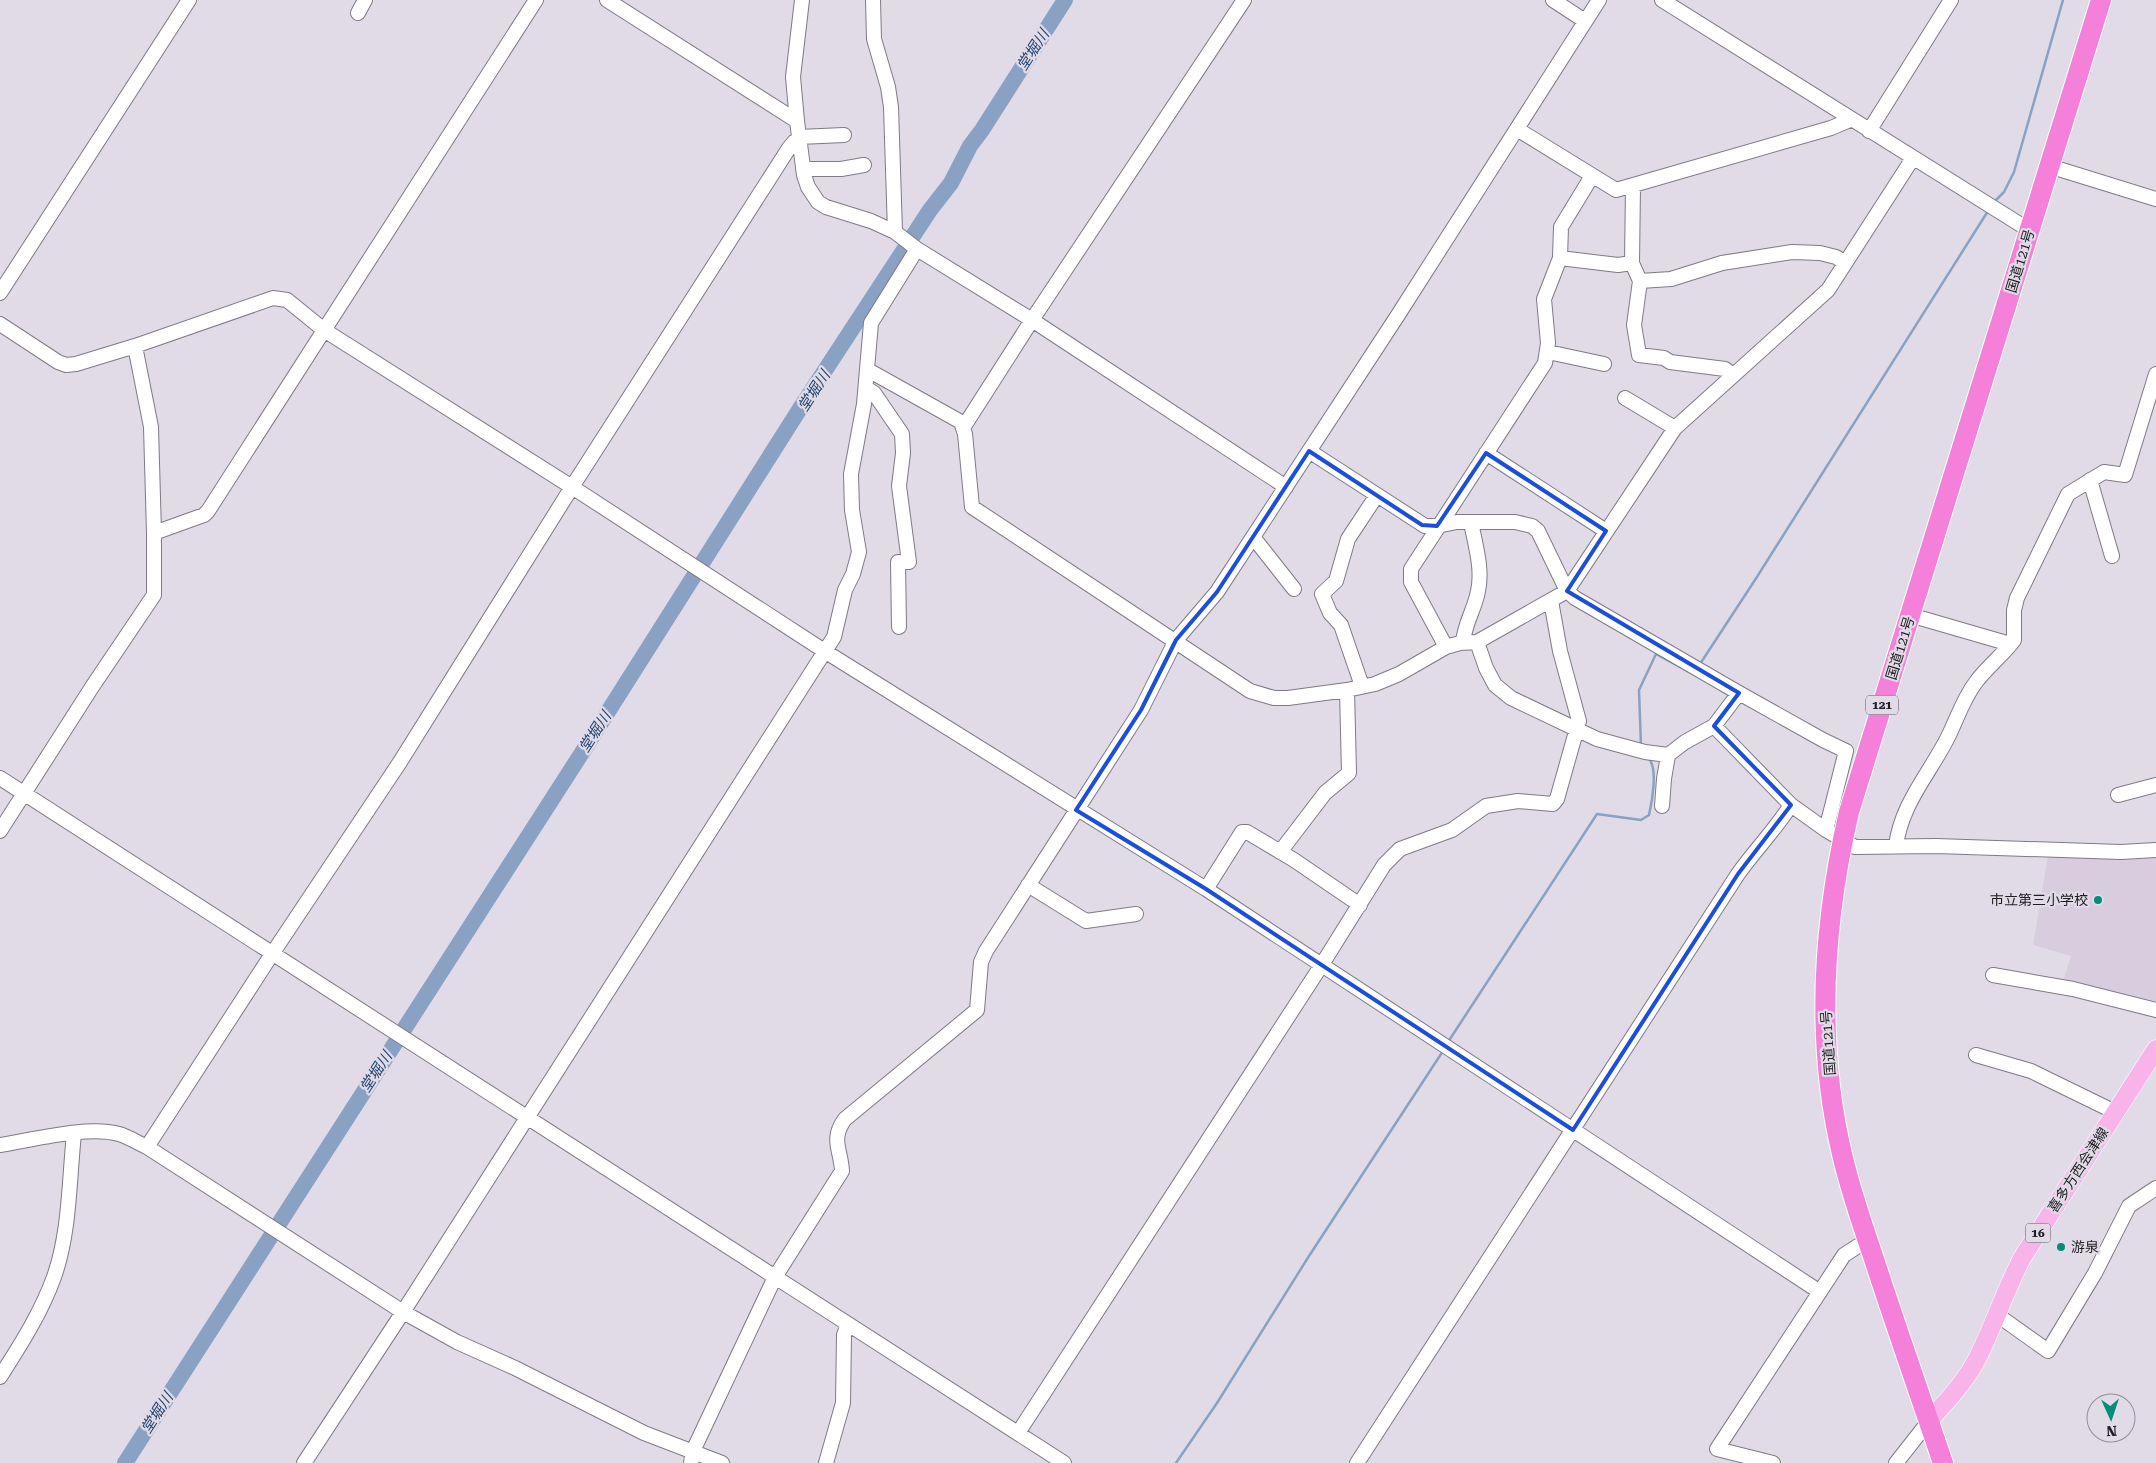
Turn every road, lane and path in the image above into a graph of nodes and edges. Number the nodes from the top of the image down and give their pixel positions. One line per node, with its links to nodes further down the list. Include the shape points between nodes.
1 (190, 0): 35 (street)
2 (366, 0): 13 (street)
3 (536, 0): 38 (street)
4 (607, 0): 16 (street)
5 (802, 0): 16 (street, via 793,77)
6 (873, 0): 29 (street, via 874,39 891,107)
7 (1244, 0): 36 (street)
8 (1554, 0): 14 (street)
9 (1599, 0): 14 (street)
10 (1662, 0): 15 (street)
11 (1951, 0): 18 (street)
12 (2101, 0): 23 (highway, 国道121号 / 121)
13 (358, 13)
14 (1585, 21): 17 (street)
15 (1850, 120): 18 (street); 26 (street, via 1843,125)
16 (797, 121): 20 (street)
17 (1517, 129): 25 (street); 49 (street)
18 (1870, 131): 21 (street)
19 (844, 135): 20 (street)
20 (799, 139): 24 (street); 52 (street, via 789,148)
21 (1913, 158): 28 (street); 33 (street)
22 (864, 164): 24 (street, via 841,169)
23 (2049, 166): 27 (street); 28 (highway, 国道121号 / 121)
24 (803, 169): 29 (street, via 808,187 818,202)
25 (1592, 176): 26 (street, via 1614,190); 31 (street, via 1561,227)
26 (1633, 186): 32 (street)
27 (2156, 199)
28 (2029, 230): 64 (highway, 国道121号 / 121)
29 (895, 232): 30 (street)
30 (918, 249): 36 (street); 42 (street, via 872,323)
31 (1560, 258): 32 (street, via 1618,265); 40 (street, via 1544,299)
32 (1632, 263): 34 (street)
33 (1845, 263): 34 (street, via 1820,253 1792,252 1722,263 1671,279); 44 (street, via 1820,298)
34 (1640, 281): 44 (street, via 1634,325 1639,355 1725,369)
35 (0, 293)
36 (1032, 320): 47 (street); 53 (street)
37 (0, 324): 39 (street, via 66,365)
38 (324, 330): 39 (street, via 286,300 273,298); 52 (street); 58 (street, via 208,511)
39 (135, 346): 58 (street, via 151,427)
40 (1548, 352): 41 (street); 50 (street, via 1543,367)
41 (1604, 364)
42 (868, 370): 45 (street); 47 (street, via 955,418)
43 (2156, 374): 51 (street, via 2125,474 2107,471)
44 (1733, 375): 48 (street)
45 (866, 388): 65 (street, via 874,393 902,434 899,486 909,562 898,562); 71 (street, via 851,474 852,510 859,552 845,590 837,629)
46 (1625, 398): 48 (street)
47 (963, 428): 66 (street, via 972,507)
48 (1675, 428): 57 (street)
49 (1309, 451): 53 (street); 54 (street)
50 (1486, 453): 56 (street); 57 (street)
51 (2090, 480): 60 (street); 69 (street, via 2068,494 2017,598 2014,640)
52 (572, 487): 71 (street); 94 (street, via 400,762)
53 (1286, 487): 59 (street)
54 (1377, 495): 56 (street, via 1422,525); 72 (street, via 1348,539 1336,581 1322,594 1341,626)
55 (1471, 522): 56 (street); 62 (street, via 1515,522 1532,526 1538,531); 67 (street, via 1479,584)
56 (1438, 526): 70 (street, via 1411,570 1411,582)
57 (1606, 531): 62 (street)
58 (154, 533): 80 (street, via 154,595)
59 (1252, 539): 61 (street); 66 (street, via 1217,592)
60 (2112, 556)
61 (1294, 589)
62 (1567, 591): 63 (street); 74 (street)
63 (1550, 601): 68 (street); 76 (street, via 1579,721)
64 (1910, 615): 69 (street); 86 (highway, 国道121号 / 121, via 1849,812)
65 (900, 627)
66 (1176, 640): 73 (street, via 1250,691 1261,695 1288,698); 84 (street, via 1141,710)
67 (1463, 642): 68 (street); 70 (street)
68 (1477, 642): 76 (street, via 1495,685 1511,698)
69 (2010, 644): 87 (street, via 1966,697 1948,737 1904,814)
70 (1446, 647): 72 (street, via 1387,680)
71 (826, 652): 84 (street); 101 (street)
72 (1362, 686): 73 (street)
73 (1348, 690): 89 (street, via 1348,773 1325,793)
74 (1739, 693): 75 (street); 86 (street, via 1846,751)
75 (1714, 726): 77 (street); 82 (street)
76 (1576, 730): 77 (street, via 1616,745); 92 (street, via 1557,800 1552,804 1518,801 1486,806 1452,830 1400,849 1384,865)
77 (1668, 755): 83 (street)
78 (0, 778): 80 (street)
79 (2156, 785): 81 (street)
80 (24, 793): 85 (street); 94 (street)
81 (2118, 795)
82 (1791, 805): 86 (street); 102 (street, via 1738,874)
83 (1662, 806)
84 (1076, 810): 90 (street); 91 (street)
85 (0, 831)
86 (1834, 835): 87 (street, via 1855,847); 107 (highway, 国道121号 / 121, via 1825,1015 1836,1122 1847,1176)
87 (1896, 846): 88 (street, via 2121,852)
88 (2156, 850)
89 (1280, 852): 91 (street, via 1242,832); 92 (street)
90 (1028, 885): 93 (street, via 1086,921); 108 (street, via 981,962 977,1010 838,1129 842,1171)
91 (1206, 889): 95 (street)
92 (1360, 905): 95 (street)
93 (1136, 914)
94 (272, 954): 101 (street); 105 (street)
95 (1321, 966): 102 (street); 115 (street)
96 (1993, 975): 97 (street, via 2073,989)
97 (2156, 1010)
98 (2156, 1048): 100 (main road, 喜多方西会津線 / 16)
99 (1976, 1055): 100 (street, via 2031,1072)
100 (2115, 1112): 111 (main road, 喜多方西会津線 / 16, via 2022,1258)
101 (526, 1117): 108 (street); 110 (street)
102 (1573, 1130): 109 (street); 121 (street)
103 (74, 1134): 104 (street); 105 (street, via 120,1134); 113 (street, via 65,1224 54,1276 33,1326)
104 (0, 1145)
105 (147, 1147): 110 (street)
106 (2156, 1188): 111 (street, via 2129,1206 2095,1273 2048,1351)
107 (1869, 1243): 109 (street, via 1844,1255); 114 (highway, 国道121号 / 121)
108 (775, 1277): 112 (street); 116 (street)
109 (1820, 1292): 122 (street, via 1718,1449)
110 (403, 1312): 116 (street); 117 (street)
111 (1996, 1314): 114 (main road, 喜多方西会津線 / 16, via 1963,1382)
112 (848, 1324): 115 (street); 119 (street, via 844,1335 843,1402)
113 (0, 1377)
114 (1929, 1421): 123 (street); 124 (highway, 121)
115 (1018, 1433): 120 (street)
116 (692, 1457): 118 (street)
117 (304, 1463)
118 (722, 1463)
119 (826, 1463)
120 (1064, 1463)
121 (1357, 1463)
122 (1773, 1463)
123 (1896, 1463)
124 (1942, 1463)

